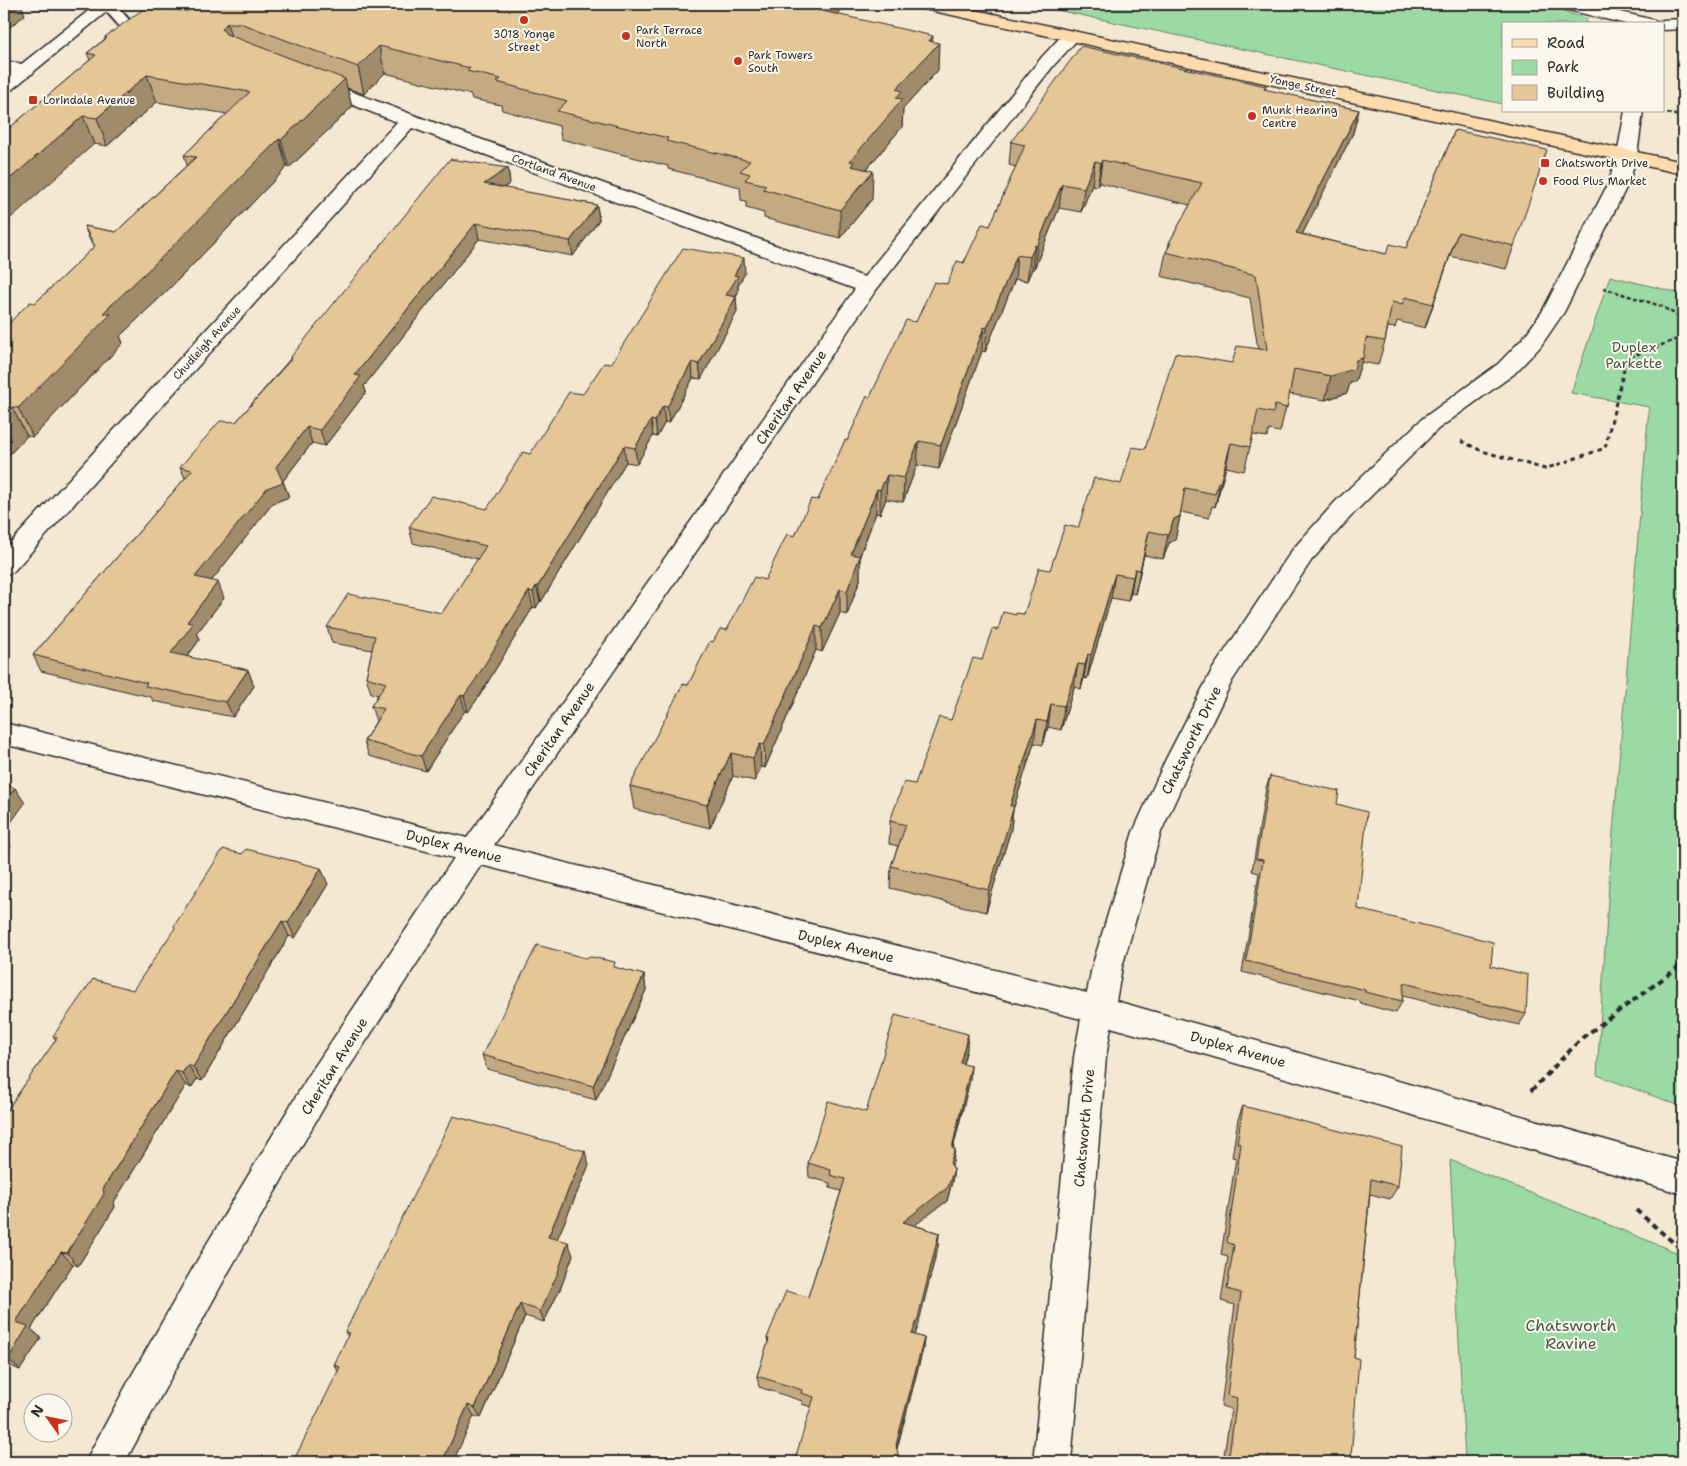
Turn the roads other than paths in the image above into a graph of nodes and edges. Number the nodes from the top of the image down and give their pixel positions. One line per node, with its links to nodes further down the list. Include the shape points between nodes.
1 (107, 4): 7 (lane, via 127,26); 10 (street)
2 (924, 4): 8 (main road, Yonge Street)
3 (1566, 4): 4 (street)
4 (1640, 22)
5 (1683, 24): 6 (street)
6 (1664, 25)
7 (166, 29)
8 (1071, 36): 15 (main road, Yonge Street); 17 (street, Cheritan Avenue)
9 (4, 66): 10 (street)
10 (26, 70): 12 (street)
11 (294, 76): 14 (street, Cortland Avenue)
12 (4, 87)
13 (1634, 112): 15 (street, Chatsworth Drive)
14 (409, 120): 17 (street, Cortland Avenue); 18 (street, Chudleigh Avenue)
15 (1627, 155): 16 (main road, Yonge Street); 21 (street, Chatsworth Drive, via 1619,182 1571,280 1532,342 1506,369 1430,424 1345,506 1302,555 1222,677 1147,832 1108,966)
16 (1683, 168)
17 (868, 286): 20 (street, Cheritan Avenue)
18 (4, 566)
19 (4, 733): 20 (street, Duplex Avenue)
20 (475, 851): 21 (street, Duplex Avenue); 23 (street, Cheritan Avenue, via 320,1085 217,1259)
21 (1100, 1011): 22 (street, Duplex Avenue); 24 (street, Chatsworth Drive, via 1090,1057)
22 (1683, 1178)
23 (105, 1462)
24 (1052, 1462)

